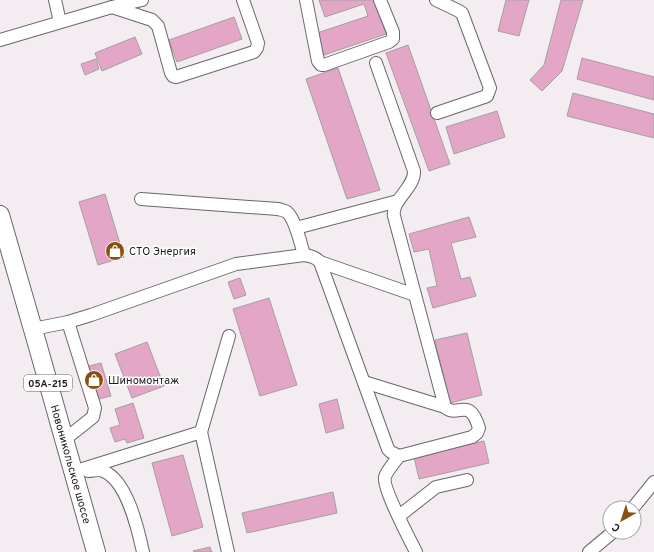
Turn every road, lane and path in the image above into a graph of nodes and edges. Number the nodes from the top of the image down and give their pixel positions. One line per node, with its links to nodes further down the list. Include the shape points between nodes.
1 (55, 0): 8 (lane)
2 (142, 0): 7 (lane)
3 (243, 0): 7 (lane, via 258,48 254,52 176,77 171,73 158,26 152,20)
4 (306, 0): 5 (lane, via 318,61 324,65 393,39 393,32)
5 (380, 0)
6 (436, 0): 11 (lane, via 462,13 490,88 487,96)
7 (112, 7): 8 (lane)
8 (60, 22): 9 (lane)
9 (0, 40)
10 (376, 63): 13 (lane, via 414,171 413,181)
11 (437, 113)
12 (141, 199): 15 (lane, via 278,209 290,216)
13 (398, 201): 15 (lane); 18 (lane, via 393,212)
14 (0, 215): 20 (highway, Новоникольское шоссе / 05А-215)
15 (296, 228): 16 (lane)
16 (304, 255): 17 (lane, via 316,258); 19 (lane, via 236,264)
17 (320, 262): 18 (lane); 22 (lane)
18 (415, 295): 23 (lane)
19 (68, 322): 20 (lane); 25 (lane, via 95,408 93,417)
20 (33, 330): 25 (highway, Новоникольское шоссе / 05А-215)
21 (229, 336): 24 (lane)
22 (364, 382): 23 (lane); 26 (lane, via 388,449)
23 (444, 407): 26 (lane, via 452,411 464,409 470,412 476,418 479,428 477,433 472,437)
24 (201, 432): 27 (lane); 35 (lane)
25 (64, 440): 27 (highway, Новоникольское шоссе / 05А-215)
26 (399, 456): 31 (lane, via 385,476 385,485)
27 (73, 472): 33 (highway, Новоникольское шоссе / 05А-215); 34 (lane, via 102,470 112,476 122,489 132,510)
28 (467, 480): 31 (lane, via 436,487)
29 (654, 482): 30 (lane)
30 (639, 500)
31 (399, 516): 36 (lane)
32 (603, 540): 37 (lane)
33 (96, 552)
34 (143, 552)
35 (228, 552)
36 (416, 552)
37 (589, 552)

